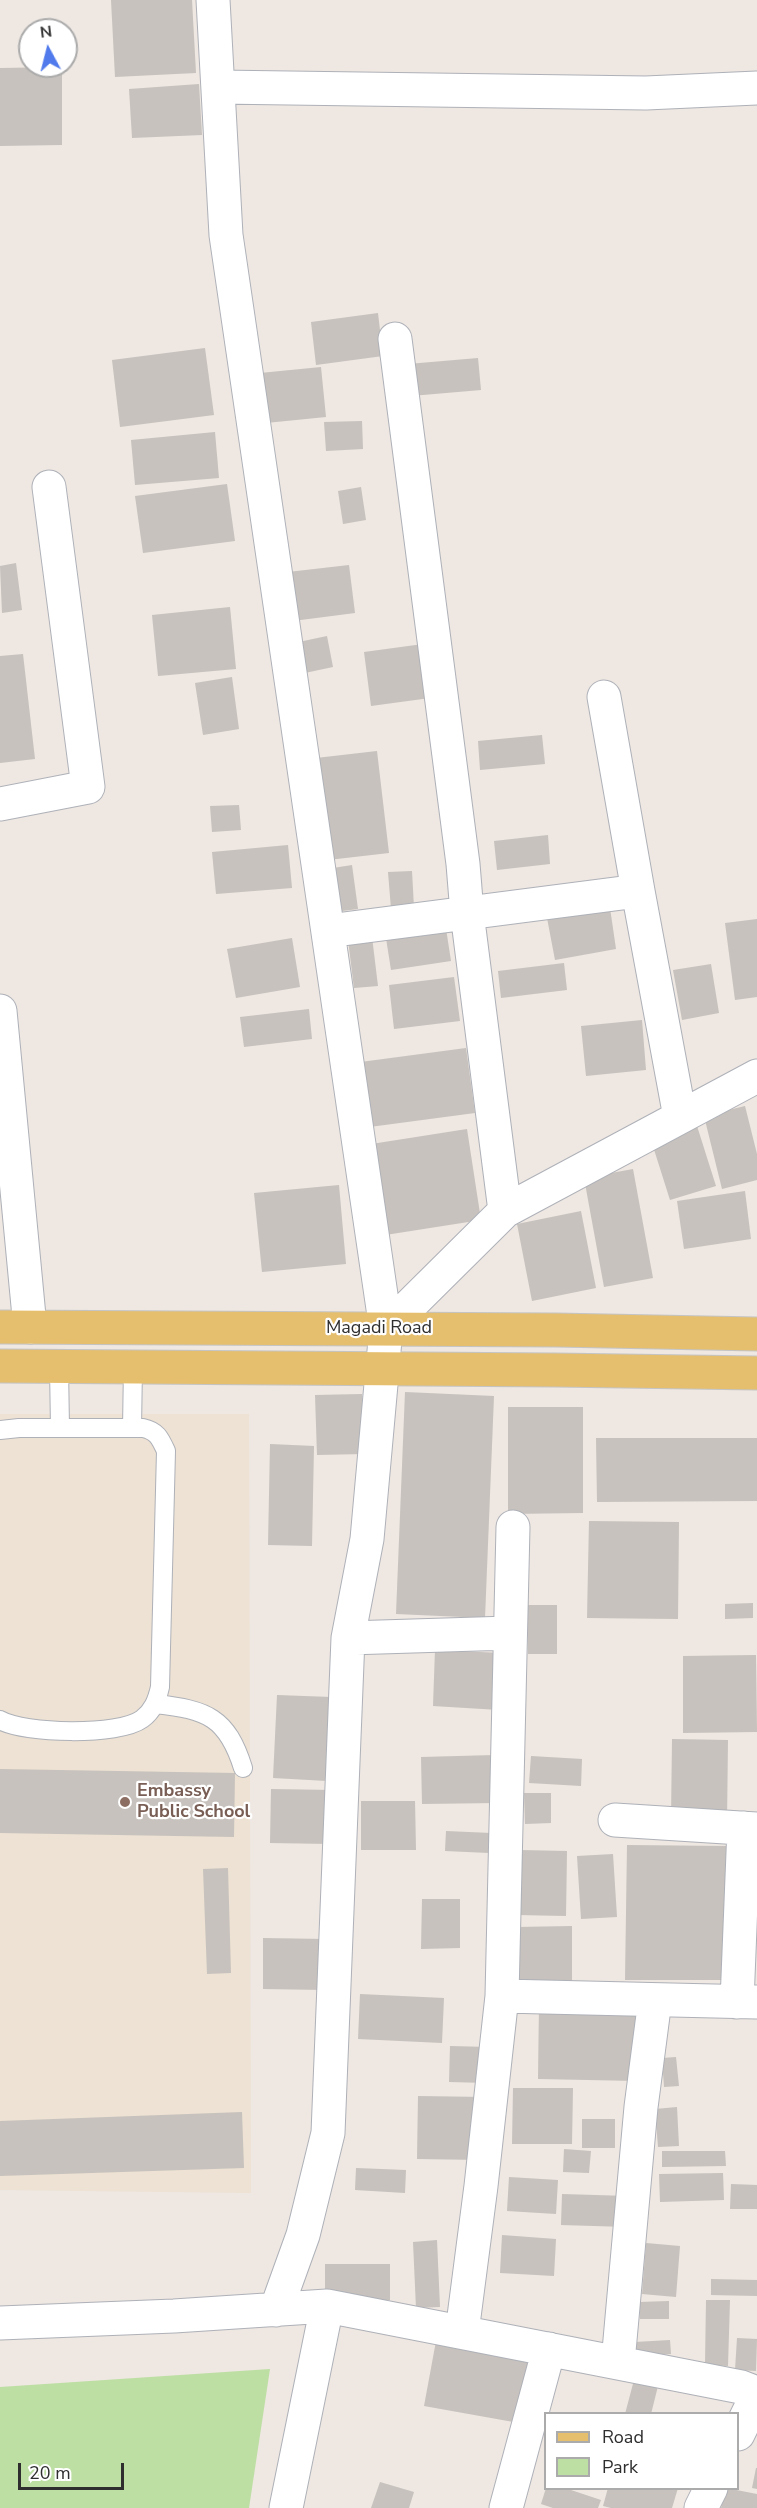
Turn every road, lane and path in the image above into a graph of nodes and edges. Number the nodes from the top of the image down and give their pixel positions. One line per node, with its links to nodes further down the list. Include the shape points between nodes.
1 (213, 0): 2 (street)
2 (218, 87): 3 (street, via 646,93); 10 (street, via 226,236)
3 (757, 88)
4 (395, 339): 9 (street)
5 (50, 487): 7 (street, via 87,787)
6 (604, 697): 8 (street)
7 (0, 804)
8 (639, 891): 9 (street); 14 (street)
9 (467, 913): 10 (street); 15 (street)
10 (328, 932): 17 (street)
11 (0, 1011): 12 (street)
12 (3, 1060): 16 (street)
13 (757, 1076): 14 (street)
14 (680, 1117): 15 (street)
15 (505, 1211): 17 (street)
16 (15, 1327): 17 (main road, Magadi Road)
17 (386, 1329): 18 (main road, Magadi Road); 22 (street)
18 (757, 1334)
19 (0, 1366): 20 (main road)
20 (59, 1367): 21 (main road); 24 (lane)
21 (133, 1367): 22 (main road); 25 (lane)
22 (384, 1369): 23 (main road); 29 (street, via 368,1539)
23 (757, 1373)
24 (60, 1428): 25 (lane); 26 (lane)
25 (132, 1428): 30 (lane, via 154,1430 165,1451 160,1688)
26 (0, 1430)
27 (513, 1527): 28 (street)
28 (510, 1633): 29 (street); 35 (street)
29 (348, 1638): 39 (street, via 328,2133 303,2235)
30 (156, 1704): 31 (lane, via 141,1720 111,1730 62,1732); 32 (lane, via 189,1708 221,1724 235,1744)
31 (0, 1720)
32 (243, 1768)
33 (615, 1820): 34 (street)
34 (751, 1829): 37 (street)
35 (502, 1996): 36 (street); 41 (street)
36 (655, 2000): 37 (street); 43 (street, via 641,2107)
37 (747, 2002)
38 (327, 2306): 39 (street); 41 (street); 47 (street)
39 (276, 2310): 40 (street)
40 (0, 2323)
41 (462, 2332): 42 (street)
42 (549, 2349): 43 (street); 48 (street)
43 (618, 2362): 44 (street, via 741,2387)
44 (757, 2394): 45 (street)
45 (739, 2432)
46 (710, 2490): 49 (street)
47 (286, 2508)
48 (506, 2508)
49 (701, 2508)

